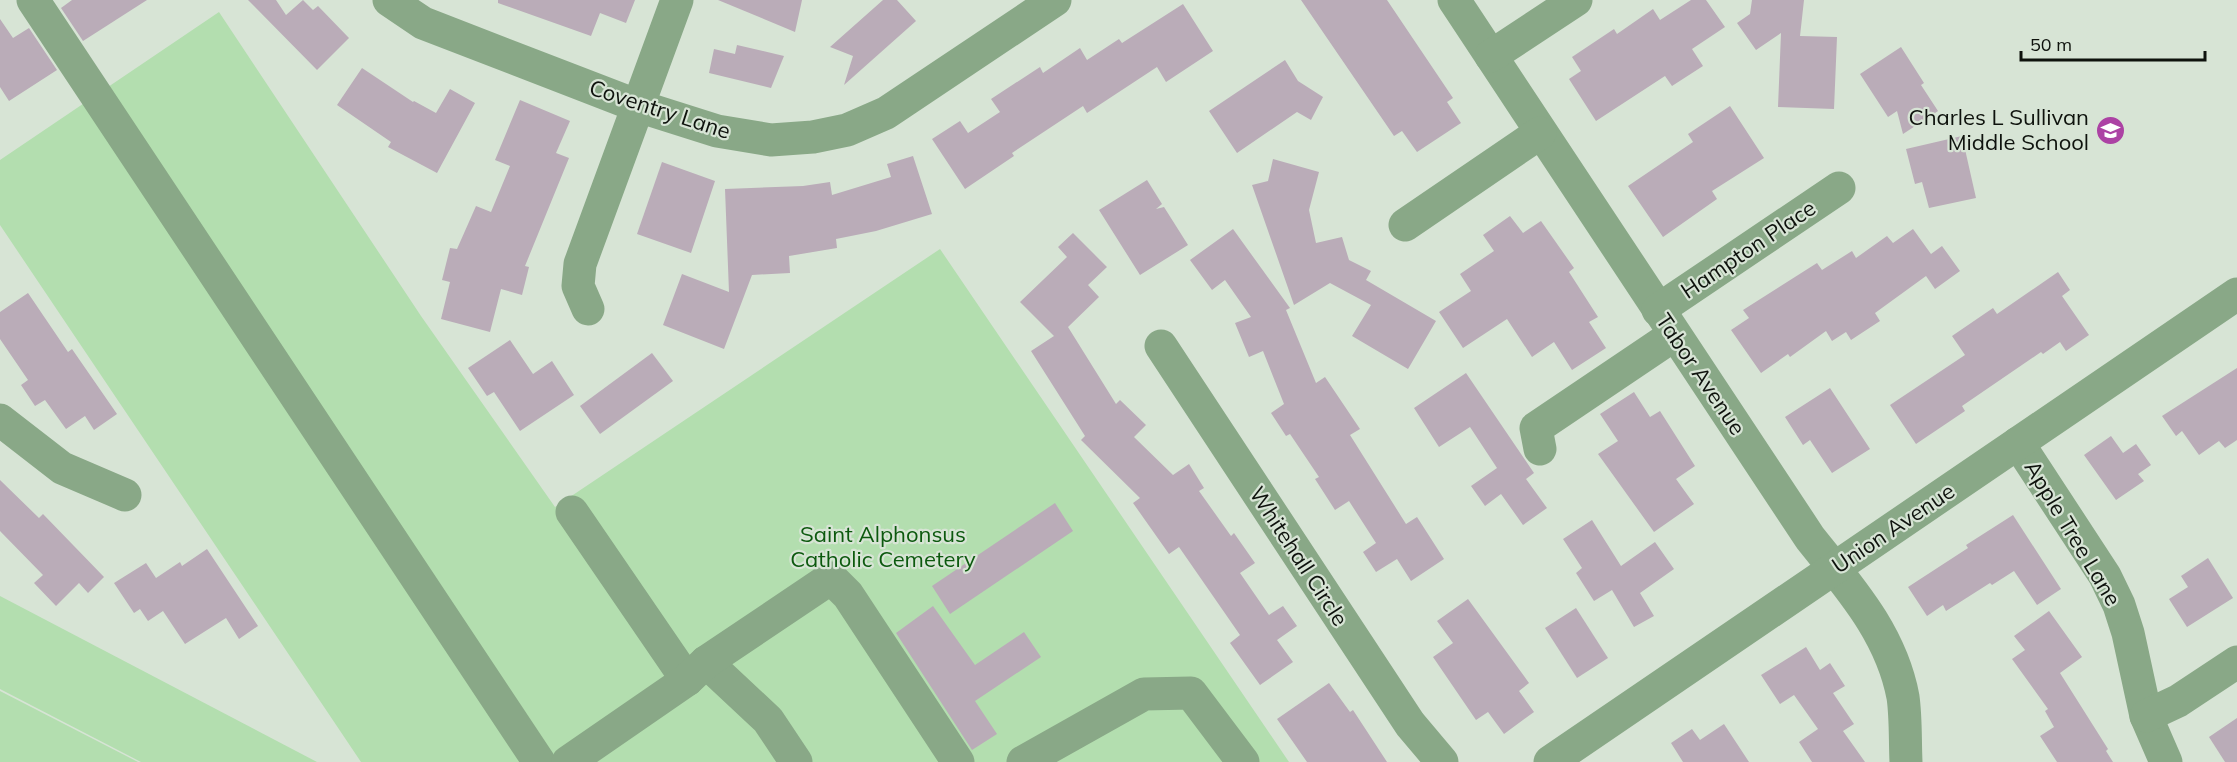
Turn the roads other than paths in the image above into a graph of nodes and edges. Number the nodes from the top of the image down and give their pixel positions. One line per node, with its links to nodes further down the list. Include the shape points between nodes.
1 (33, 0): 25 (street)
2 (389, 0): 8 (street, Coventry Lane, via 423,23)
3 (677, 0): 8 (street)
4 (1055, 0): 8 (street, Coventry Lane, via 886,113 847,130 771,140 717,131)
5 (1454, 0): 7 (street, Tabor Avenue)
6 (1576, 0): 7 (street)
7 (1491, 56): 9 (street, Tabor Avenue)
8 (638, 106): 13 (street, via 580,264 578,286)
9 (1540, 133): 11 (street); 14 (street, Tabor Avenue)
10 (1839, 188): 14 (street, Hampton Place)
11 (1405, 225)
12 (2237, 294): 18 (street, Union Avenue)
13 (588, 309)
14 (1666, 323): 17 (street, Hampton Place); 21 (street, Tabor Avenue)
15 (1161, 346): 31 (street, Whitehall Circle, via 1410,724)
16 (0, 420): 19 (street, via 62,468)
17 (1532, 431)
18 (2018, 443): 21 (street, Union Avenue); 24 (street, Apple Tree Lane, via 2105,576 2119,605)
19 (125, 495)
20 (572, 512): 23 (street)
21 (1834, 568): 32 (street, Union Avenue); 33 (street, Tabor Avenue, via 1856,595 1890,652 1903,698)
22 (2237, 662): 24 (street, via 2178,701)
23 (696, 671): 26 (street); 27 (street, via 768,720); 28 (street, via 831,578 848,595)
24 (2146, 716): 34 (street, Apple Tree Lane)
25 (539, 762)
26 (568, 762)
27 (796, 762)
28 (958, 762)
29 (1023, 762): 30 (street, via 1144,694 1191,693)
30 (1242, 762)
31 (1442, 762)
32 (1550, 762)
33 (1906, 762)
34 (2166, 762)

